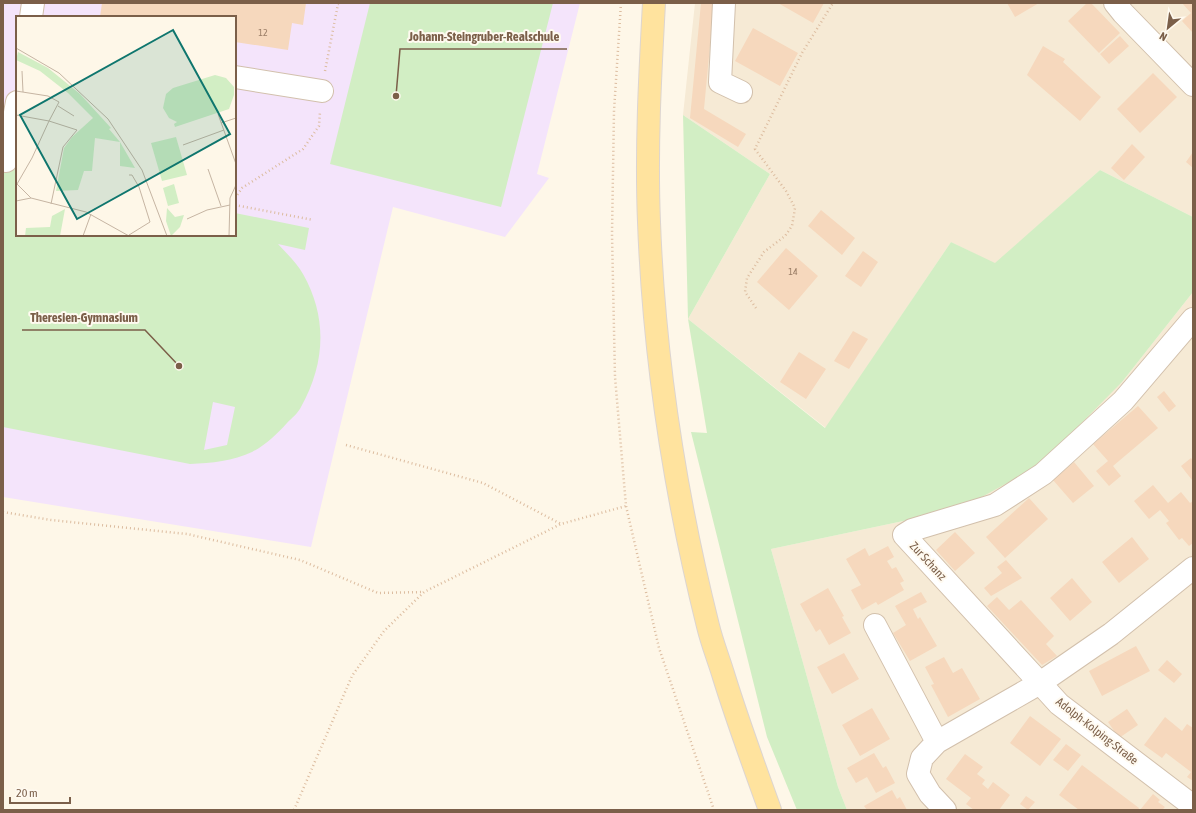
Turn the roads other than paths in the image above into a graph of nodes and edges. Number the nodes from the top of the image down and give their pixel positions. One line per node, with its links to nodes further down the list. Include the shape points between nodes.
1 (33, 3): 5 (street)
2 (654, 3): 20 (main road, via 650,78 649,221 663,389 680,496 708,627)
3 (724, 3): 9 (street, via 720,82)
4 (1115, 3): 7 (street)
5 (31, 16)
6 (236, 77): 8 (street)
7 (1193, 85)
8 (322, 91)
9 (741, 92)
10 (3, 94): 11 (street)
11 (16, 96)
12 (16, 107): 13 (street)
13 (6, 161)
14 (1193, 319): 17 (street, Zur Schanz, via 1123,401 1042,474 995,505 912,530 904,535)
15 (1193, 568): 17 (street, via 1112,634)
16 (875, 625): 18 (street)
17 (1040, 683): 18 (street); 19 (street, Adolph-Kolping-Straße, via 1059,704)
18 (937, 742): 21 (street, via 922,758 918,774 930,794)
19 (1193, 806)
20 (770, 810)
21 (945, 810)

